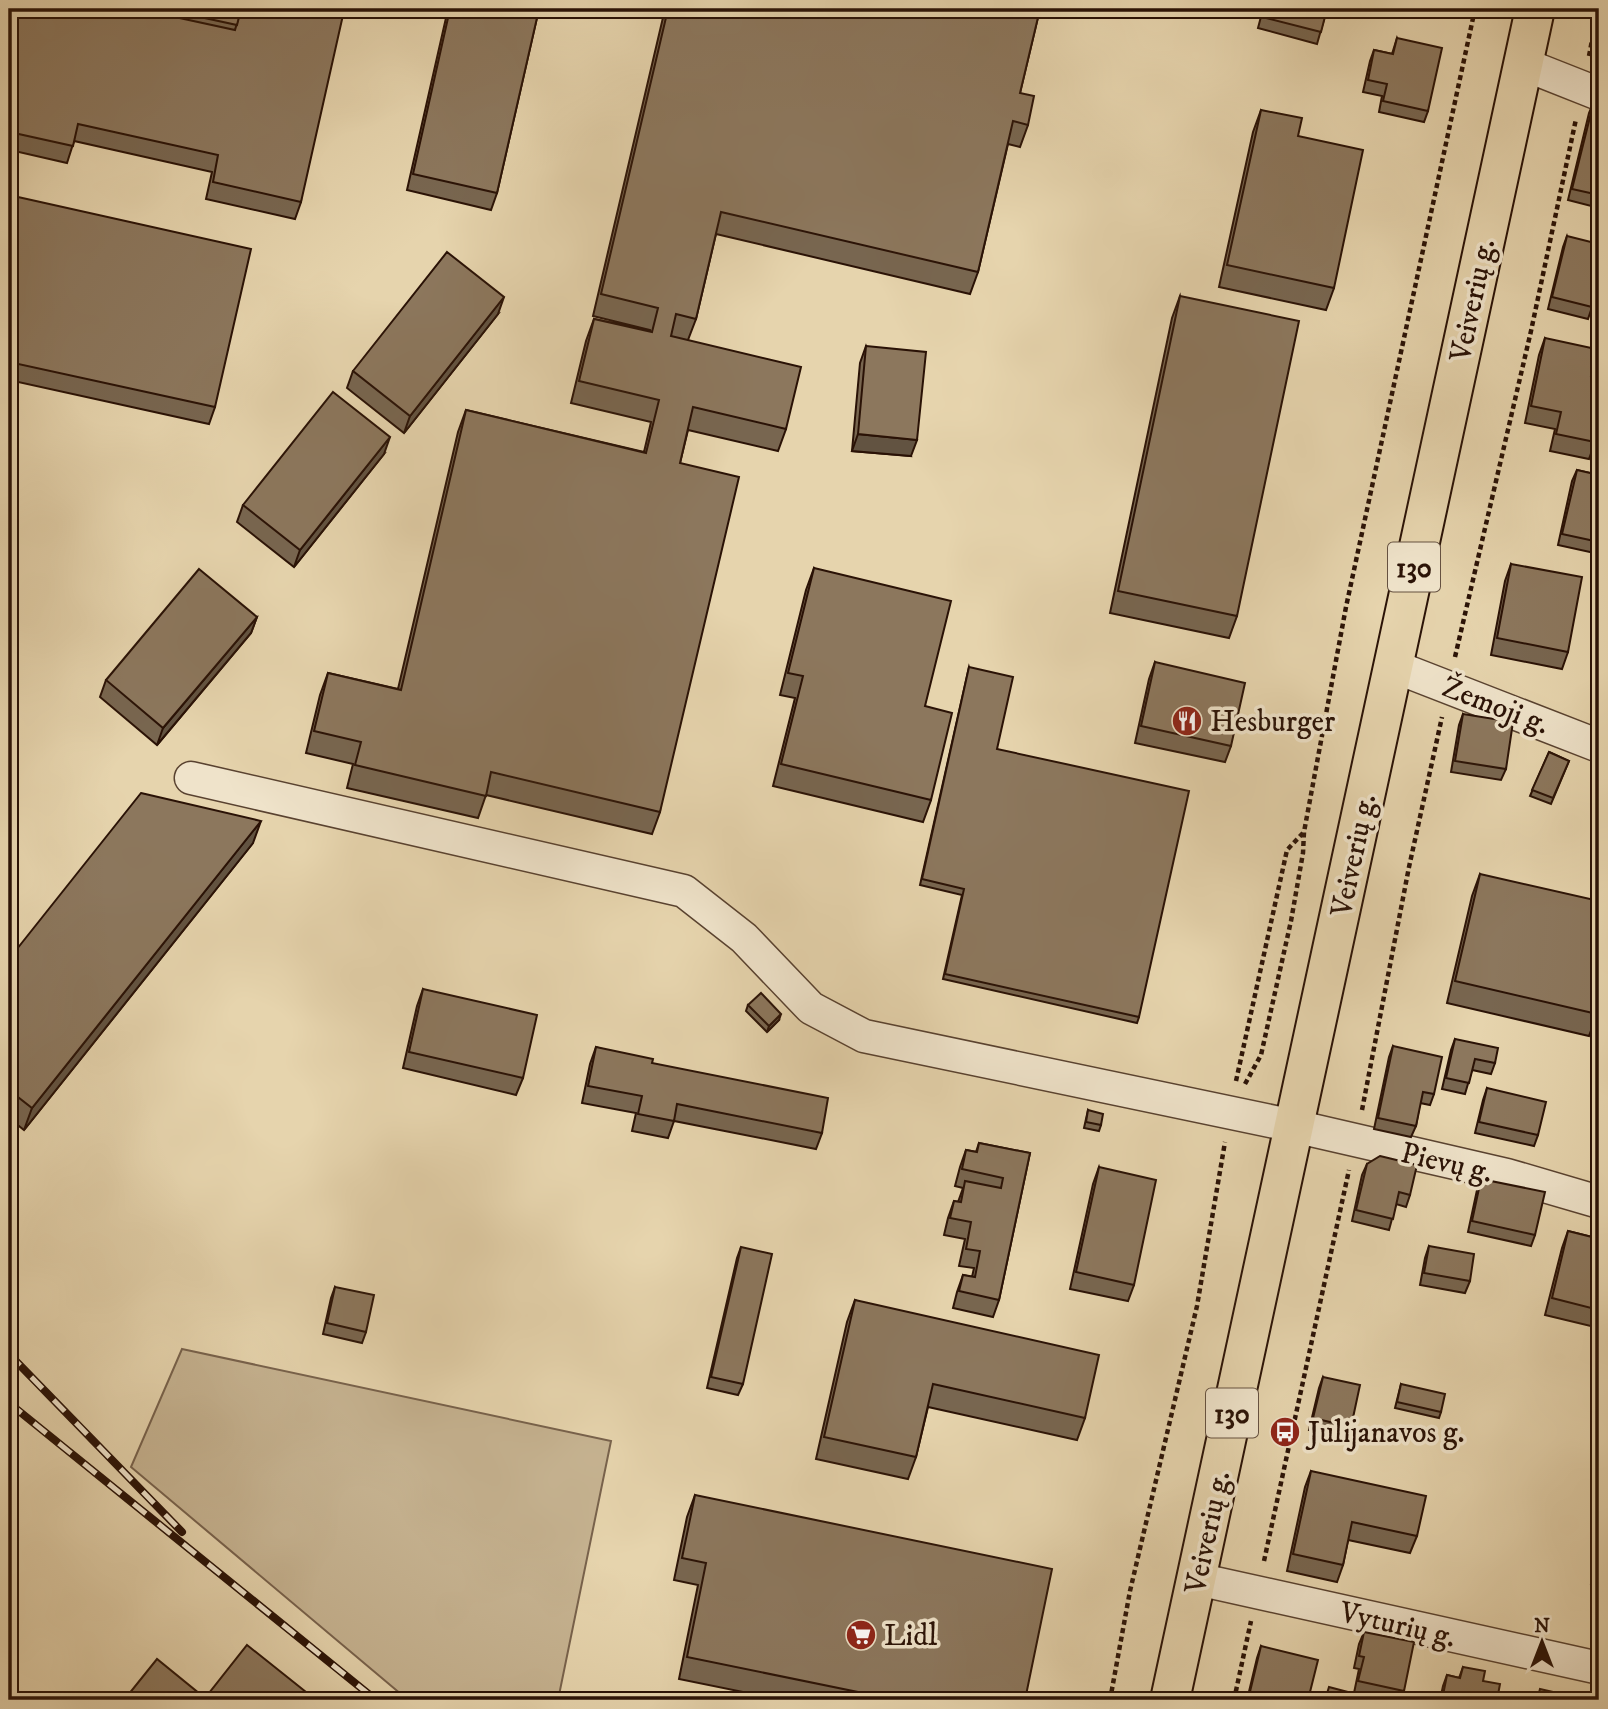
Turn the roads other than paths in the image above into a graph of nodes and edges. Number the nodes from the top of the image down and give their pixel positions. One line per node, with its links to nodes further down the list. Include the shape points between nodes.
1 (1535, 9): 2 (main road, Veiverių g. / 130)
2 (1523, 64): 3 (street); 4 (main road, Veiverių g. / 130)
3 (1591, 91)
4 (1393, 666): 5 (street, Žemoji g.); 7 (main road, Veiverių g. / 130)
5 (1599, 746)
6 (191, 778): 7 (street, Pievų g., via 684,891 744,938 811,1008 864,1037)
7 (1294, 1126): 8 (street, Pievų g., via 1507,1175); 9 (main road, Veiverių g. / 130)
8 (1599, 1202)
9 (1197, 1579): 10 (street, Vyturių g.); 11 (main road, Veiverių g. / 130)
10 (1599, 1668)
11 (1170, 1700)

